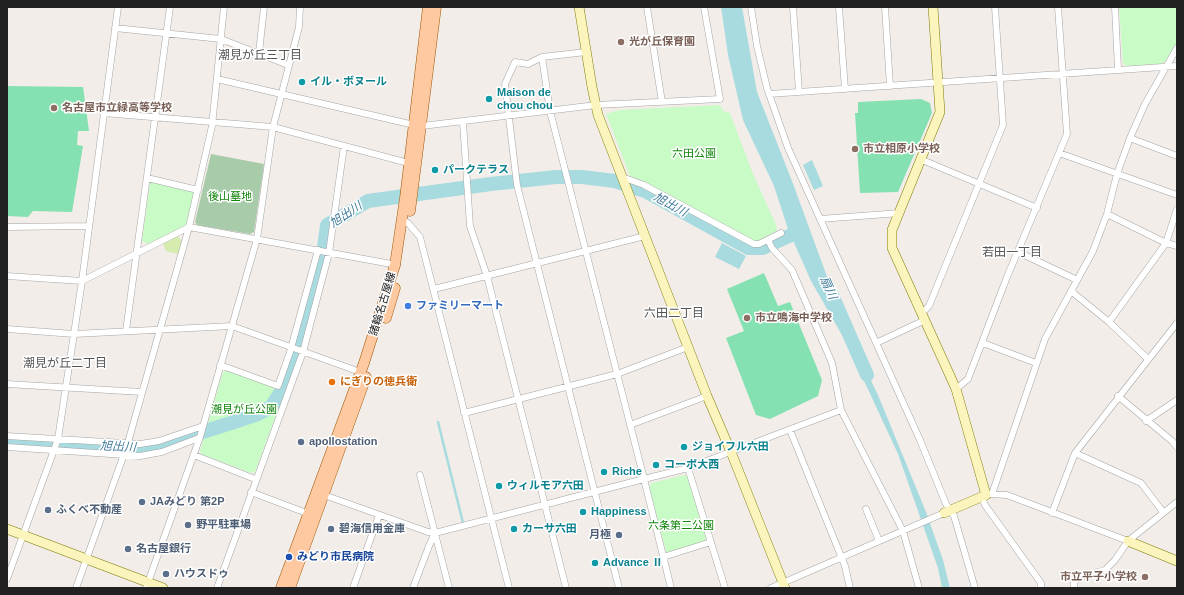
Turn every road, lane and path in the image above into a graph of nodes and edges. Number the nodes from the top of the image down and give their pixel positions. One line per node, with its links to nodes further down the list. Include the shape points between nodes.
1 (118, 7): 19 (street)
2 (170, 7): 20 (street)
3 (224, 7): 21 (street)
4 (264, 7): 24 (street)
5 (300, 7): 26 (street, via 299,27)
6 (428, 7): 47 (main road, 諸輪名古屋線)
7 (436, 7): 47 (main road, 諸輪名古屋線)
8 (579, 7): 23 (street)
9 (648, 7): 39 (street)
10 (704, 7): 39 (street, via 720,99)
11 (751, 7): 38 (street)
12 (793, 7): 36 (street)
13 (839, 7): 35 (street)
14 (885, 7): 34 (street)
15 (933, 7): 33 (street)
16 (996, 7): 31 (street)
17 (1058, 7): 30 (street)
18 (1115, 7): 29 (street)
19 (115, 28): 20 (street); 42 (street)
20 (166, 33): 21 (street); 43 (street)
21 (221, 39): 24 (street); 32 (street)
22 (1177, 48): 27 (street)
23 (586, 52): 25 (street); 40 (street)
24 (259, 53): 26 (street)
25 (542, 58): 41 (street); 44 (street, via 528,64 515,62 505,84)
26 (288, 65): 37 (street)
27 (1168, 66): 28 (street); 29 (street); 49 (street, via 1145,104)
28 (1177, 66)
29 (1118, 69): 30 (street)
30 (1062, 73): 31 (street); 51 (street, via 1067,134)
31 (1000, 77): 33 (street); 58 (street, via 1003,125)
32 (217, 79): 37 (street); 45 (street)
33 (938, 82): 34 (street); 53 (street, via 940,112)
34 (890, 86): 35 (street)
35 (845, 89): 36 (street)
36 (799, 92): 38 (street)
37 (282, 94): 47 (street); 48 (street)
38 (769, 94): 65 (street, via 788,148)
39 (662, 102): 40 (street)
40 (596, 105): 41 (street); 57 (street)
41 (550, 111): 44 (street); 76 (street)
42 (104, 113): 43 (street); 67 (street)
43 (156, 116): 45 (street); 56 (street)
44 (510, 116): 46 (street); 80 (street, via 516,182)
45 (213, 121): 48 (street); 59 (street)
46 (463, 122): 47 (street); 83 (street, via 470,226)
47 (418, 125): 54 (main road, 諸輪名古屋線)
48 (273, 127): 50 (street); 72 (street)
49 (1130, 138): 52 (street); 55 (street)
50 (344, 146): 54 (street); 78 (street, via 334,221)
51 (1059, 153): 55 (street); 61 (street)
52 (1177, 156)
53 (920, 159): 58 (street); 63 (street)
54 (413, 164): 66 (main road, 諸輪名古屋線)
55 (1117, 174): 60 (street); 64 (street)
56 (148, 178): 59 (street); 77 (street)
57 (624, 182): 71 (street); 74 (street, via 644,185 748,241 758,244)
58 (979, 184): 61 (street); 88 (street)
59 (198, 190): 69 (street)
60 (1177, 194)
61 (1037, 208): 79 (street)
62 (1177, 209): 73 (street)
63 (900, 213): 65 (street); 88 (street, via 892,230 892,248)
64 (1107, 214): 73 (street); 84 (street, via 1093,251)
65 (820, 218): 96 (street)
66 (405, 221): 81 (main road, 諸輪名古屋線); 86 (street, via 420,237)
67 (89, 226): 68 (street); 85 (street)
68 (7, 227)
69 (189, 227): 72 (street); 77 (street); 93 (street)
70 (781, 233): 74 (street)
71 (645, 236): 76 (street); 98 (street)
72 (256, 239): 78 (street); 91 (street)
73 (1166, 242): 75 (street); 89 (street)
74 (770, 243): 114 (street, via 792,270 832,363)
75 (1177, 246)
76 (585, 250): 80 (street); 104 (street)
77 (138, 252): 85 (street); 94 (street)
78 (323, 252): 81 (street); 99 (street); 99 (street)
79 (1018, 252): 84 (street); 97 (street)
80 (536, 263): 83 (street); 106 (street)
81 (397, 265): 103 (main road, 諸輪名古屋線, via 391,303)
82 (7, 276): 85 (street)
83 (487, 276): 86 (street); 112 (street)
84 (1077, 280): 87 (street)
85 (82, 281): 95 (street)
86 (434, 289): 115 (street)
87 (1071, 291): 89 (street); 101 (street, via 1045,339)
88 (924, 316): 96 (street); 108 (street)
89 (1109, 322): 100 (street)
90 (1177, 323): 100 (street)
91 (232, 326): 93 (street); 99 (street); 102 (street)
92 (7, 329): 95 (street)
93 (160, 330): 94 (street); 109 (street)
94 (126, 331): 95 (street)
95 (74, 334): 107 (street)
96 (876, 343): 140 (street)
97 (983, 343): 101 (street); 108 (street, via 968,379)
98 (688, 347): 104 (street); 110 (street)
99 (296, 349): 102 (street, via 278,386); 103 (street); 131 (street)
100 (1148, 360): 111 (street)
101 (1036, 363): 136 (street)
102 (220, 365): 118 (street)
103 (364, 373): 135 (main road, 諸輪名古屋線); 143 (main road, 諸輪名古屋線)
104 (617, 374): 106 (street); 117 (street)
105 (7, 384): 107 (street)
106 (567, 387): 112 (street); 134 (street)
107 (66, 388): 109 (street); 122 (street)
108 (956, 389): 136 (street)
109 (142, 392): 125 (street)
110 (707, 396): 117 (street); 126 (street)
111 (1118, 396): 116 (street); 127 (street)
112 (518, 400): 115 (street); 138 (street)
113 (1177, 400): 116 (street)
114 (841, 410): 119 (street); 147 (street)
115 (464, 413): 145 (street)
116 (1146, 421): 124 (street)
117 (630, 426): 132 (street)
118 (202, 428): 121 (street); 125 (street)
119 (790, 430): 126 (street); 154 (street)
120 (7, 436): 122 (street)
121 (199, 437): 125 (street, via 162,452 140,456); 128 (street)
122 (56, 445): 123 (street); 125 (street); 125 (street); 149 (street)
123 (7, 447)
124 (1177, 447)
125 (126, 449): 155 (street)
126 (731, 452): 129 (street); 159 (street)
127 (1075, 453): 141 (street, via 1141,483); 142 (street)
128 (194, 455): 131 (street); 158 (street)
129 (688, 468): 132 (street); 152 (street)
130 (420, 475): 148 (street)
131 (255, 479): 133 (street)
132 (644, 479): 134 (street); 153 (street)
133 (251, 492): 143 (street); 162 (street)
134 (594, 492): 138 (street); 170 (street)
135 (324, 495): 144 (street); 164 (main road, 諸輪名古屋線)
136 (987, 495): 140 (street); 142 (street, via 1008,495); 177 (street, via 985,505 1041,582)
137 (1177, 502): 141 (street)
138 (545, 504): 145 (street); 169 (street)
139 (866, 510): 150 (street)
140 (947, 512): 147 (street); 176 (street, via 954,516)
141 (1163, 512): 151 (street)
142 (1052, 513): 151 (street)
143 (309, 514): 163 (main road, 諸輪名古屋線)
144 (379, 515): 148 (street); 165 (street)
145 (492, 518): 148 (street); 168 (street)
146 (7, 529): 149 (street)
147 (903, 531): 150 (street); 175 (street)
148 (435, 533): 166 (street); 167 (street)
149 (23, 536): 155 (street); 157 (street)
150 (879, 541): 154 (street)
151 (1128, 541): 156 (street); 178 (street, via 1115,560 1104,570 1082,577 1074,582)
152 (711, 542): 153 (street); 172 (street)
153 (663, 557): 171 (street)
154 (841, 558): 159 (street); 174 (street)
155 (86, 560): 158 (street); 160 (street)
156 (1177, 561)
157 (7, 579)
158 (147, 585): 161 (street)
159 (784, 586): 173 (street)
160 (76, 588)
161 (163, 588)
162 (217, 588)
163 (281, 588)
164 (290, 588)
165 (353, 588)
166 (414, 588)
167 (449, 588)
168 (509, 588)
169 (566, 588)
170 (618, 588)
171 (671, 588)
172 (725, 588)
173 (772, 588)
174 (850, 588)
175 (919, 588)
176 (975, 588)
177 (1041, 588)
178 (1074, 588)

